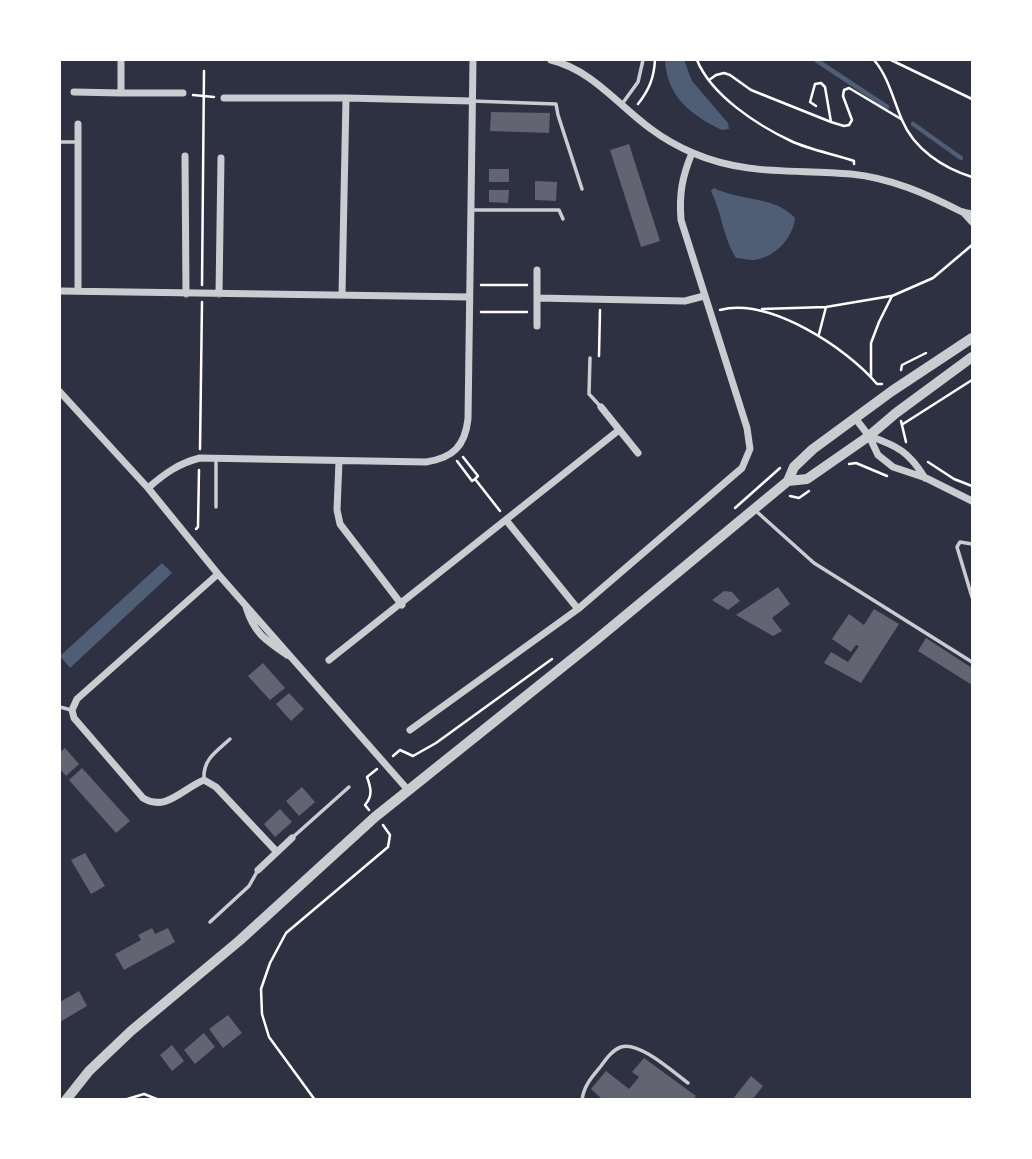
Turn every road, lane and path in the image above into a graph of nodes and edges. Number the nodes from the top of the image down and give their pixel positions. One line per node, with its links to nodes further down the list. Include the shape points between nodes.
1 (121, 60): 12 (street)
2 (473, 60): 18 (street)
3 (555, 60): 19 (street, via 595,81)
4 (643, 60): 19 (lane, via 638,82)
5 (655, 60): 21 (path, via 649,90)
6 (697, 60): 10 (path)
7 (874, 60): 22 (path)
8 (891, 60): 17 (path)
9 (204, 71): 14 (path)
10 (709, 80): 23 (path, via 730,75 751,90); 30 (path, via 741,113 792,142 854,161)
11 (74, 92): 12 (street)
12 (121, 93): 13 (street)
13 (183, 93): 14 (path)
14 (204, 96): 15 (path); 45 (path)
15 (225, 98): 16 (street)
16 (346, 98): 18 (street); 47 (street)
17 (972, 100)
18 (472, 101): 32 (lane, via 556,104); 33 (street)
19 (622, 104): 21 (street)
20 (816, 106): 23 (path, via 810,102 815,84 821,83)
21 (632, 113): 27 (street, via 651,130)
22 (901, 119): 23 (path, via 849,88 843,96 852,120 844,126); 31 (path, via 932,159)
23 (831, 122)
24 (78, 124): 26 (street)
25 (60, 142): 26 (lane)
26 (78, 142): 42 (street)
27 (692, 153): 30 (street, via 747,169); 48 (street, via 682,176 681,220)
28 (185, 156): 44 (street)
29 (221, 158): 46 (street)
30 (853, 174): 34 (street, via 898,184)
31 (972, 177)
32 (582, 189)
33 (471, 210): 36 (lane, via 559,210); 40 (street)
34 (962, 212): 35 (street); 37 (street)
35 (972, 214)
36 (563, 219)
37 (972, 222)
38 (972, 246): 49 (path, via 933,278)
39 (537, 270): 41 (street)
40 (469, 285): 41 (path); 50 (street)
41 (537, 285): 51 (street)
42 (78, 291): 43 (street); 44 (street)
43 (60, 292)
44 (186, 294): 45 (street)
45 (202, 294): 46 (street); 74 (path)
46 (219, 294): 47 (street)
47 (342, 295): 50 (street)
48 (704, 296): 52 (street, via 685,301); 57 (street)
49 (892, 296): 53 (path); 63 (path, via 871,343)
50 (469, 297): 55 (street)
51 (537, 298): 52 (street); 56 (street)
52 (600, 300): 62 (path, via 598,358)
53 (826, 307): 54 (path); 59 (path)
54 (759, 309): 57 (path); 59 (path)
55 (469, 312): 56 (path); 72 (street, via 467,434)
56 (537, 312): 58 (street)
57 (710, 313): 98 (street, via 747,428 750,449 743,468)
58 (537, 326)
59 (819, 335): 63 (path)
60 (972, 338): 68 (street)
61 (972, 357): 70 (street)
62 (590, 358): 67 (lane, via 589,394)
63 (871, 377): 65 (path, via 877,384 887,383)
64 (972, 380): 71 (path, via 903,424)
65 (877, 390)
66 (60, 393): 85 (street)
67 (601, 407): 69 (street)
68 (855, 418): 70 (street); 83 (street, via 813,449 794,467)
69 (619, 430): 73 (street); 92 (street)
70 (869, 436): 81 (street, via 896,445 914,459); 81 (street, via 878,455 893,467); 83 (street, via 807,479)
71 (907, 446)
72 (455, 452): 77 (street, via 426,462); 82 (path, via 472,481); 82 (path, via 478,476)
73 (638, 453)
74 (200, 458): 75 (street); 85 (street, via 183,462); 93 (path, via 198,527)
75 (216, 459): 77 (street); 89 (lane)
76 (788, 460): 91 (path)
77 (339, 461): 97 (street, via 340,524)
78 (927, 461): 84 (path)
79 (844, 465): 80 (path, via 856,463)
80 (887, 478)
81 (926, 478): 88 (street)
82 (475, 479): 92 (path)
83 (788, 481): 90 (street)
84 (972, 485)
85 (148, 488): 93 (street)
86 (811, 490): 87 (path)
87 (799, 498)
88 (972, 500)
89 (216, 507)
90 (755, 509): 101 (lane, via 814,563); 110 (street)
91 (730, 513)
92 (506, 520): 97 (street); 98 (street)
93 (188, 537): 95 (street)
94 (972, 544): 96 (lane, via 960,542 957,547)
95 (218, 574): 103 (street, via 77,699); 110 (street, via 244,604 257,632 296,661)
96 (972, 597)
97 (402, 605): 100 (street)
98 (578, 609): 104 (street)
99 (558, 654): 106 (path, via 436,743 413,756)
100 (329, 660)
101 (972, 662)
102 (60, 707): 103 (lane)
103 (72, 710): 108 (street, via 74,718 153,804 165,803)
104 (410, 730)
105 (230, 739): 108 (lane, via 206,761)
106 (400, 750)
107 (367, 777): 111 (path, via 371,790)
108 (204, 780): 114 (street, via 216,787)
109 (349, 787): 113 (lane)
110 (408, 790): 118 (street, via 131,1031)
111 (365, 805)
112 (386, 828): 121 (path, via 388,847 286,933 261,989 269,1037)
113 (292, 838): 114 (street)
114 (276, 852): 115 (street)
115 (258, 870): 116 (lane, via 249,886)
116 (210, 922)
117 (688, 1083): 122 (lane, via 646,1052 621,1047 609,1055 584,1088)
118 (66, 1100)
119 (124, 1100): 120 (path, via 144,1094)
120 (159, 1100)
121 (315, 1100)
122 (582, 1100)

